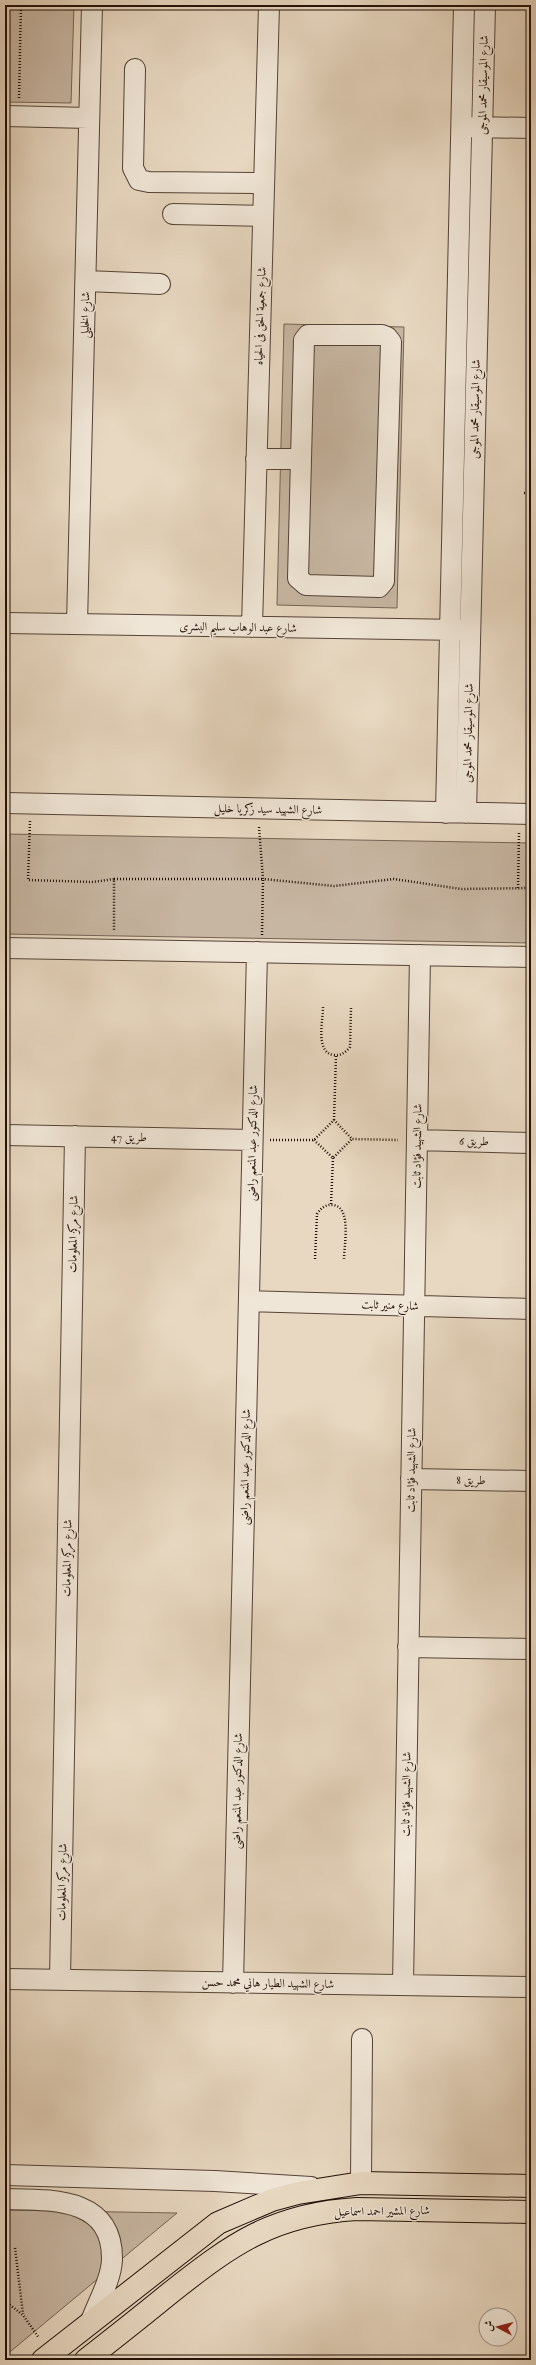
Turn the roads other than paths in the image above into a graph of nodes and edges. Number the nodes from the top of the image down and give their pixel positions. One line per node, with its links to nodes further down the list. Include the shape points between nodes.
1 (92, 5): 7 (street, شارع الخليلى)
2 (269, 5): 11 (street, شارع جمعية الحق فى الحياه)
3 (464, 5): 8 (street, شارع الموسيقار محمد الموجى)
4 (485, 5): 9 (street, شارع الموسيقار محمد الموجى)
5 (135, 69): 11 (street, via 133,168 139,180)
6 (12, 117): 7 (street)
7 (90, 118): 14 (street, شارع الخليلى)
8 (462, 127): 9 (street); 21 (street, شارع الموسيقار محمد الموجى)
9 (482, 127): 10 (street); 22 (street, شارع الموسيقار محمد الموجى)
10 (531, 128)
11 (264, 183): 13 (street, شارع جمعية الحق فى الحياه)
12 (174, 214): 13 (street)
13 (263, 216): 16 (street, شارع جمعية الحق فى الحياه)
14 (86, 280): 15 (street); 19 (street, شارع الخليلى)
15 (160, 284)
16 (256, 459): 17 (street); 20 (street, شارع جمعية الحق فى الحياه)
17 (301, 459): 17 (street, via 298,574 300,582 306,585 379,587 384,581 391,345 387,337 306,337)
18 (5, 623): 19 (street, شارع عبد الوهاب سليم البشرى)
19 (77, 624): 20 (street, شارع عبد الوهاب سليم البشرى)
20 (252, 627): 21 (street, شارع عبد الوهاب سليم البشرى)
21 (450, 630): 22 (street, شارع عبد الوهاب سليم البشرى); 24 (street, شارع الموسيقار محمد الموجى)
22 (470, 630): 25 (street, شارع الموسيقار محمد الموجى)
23 (5, 803): 24 (street, شارع الشهيد سيد زكريا خليل)
24 (446, 812): 25 (street, شارع الشهيد سيد زكريا خليل)
25 (466, 813): 26 (street, شارع الشهيد سيد زكريا خليل)
26 (525, 814)
27 (5, 948): 28 (street)
28 (259, 952): 29 (street); 33 (street, شارع الدكتور عبد المنعم راضى)
29 (420, 955): 30 (street); 34 (street, شارع الشهيد فؤاد ثابت)
30 (530, 957)
31 (5, 1135): 32 (street, طريق 47)
32 (75, 1136): 33 (street, طريق 47); 44 (street, شارع مركز المعلومات)
33 (252, 1140): 36 (street, شارع الدكتور عبد المنعم راضى)
34 (417, 1140): 35 (street, طريق 6); 37 (street, شارع الشهيد فؤاد ثابت)
35 (531, 1142)
36 (249, 1301): 37 (street, شارع منير ثابت); 45 (street, شارع الدكتور عبد المنعم راضى)
37 (414, 1305): 38 (street, شارع منير ثابت); 39 (street, شارع الشهيد فؤاد ثابت)
38 (531, 1309)
39 (411, 1479): 40 (street, طريق 8); 41 (street, شارع الشهيد فؤاد ثابت)
40 (531, 1481)
41 (408, 1647): 42 (street); 46 (street, شارع الشهيد فؤاد ثابت)
42 (531, 1649)
43 (5, 1979): 44 (street, شارع الشهيد الطيار هاني محمد حسن)
44 (60, 1980): 45 (street, شارع الشهيد الطيار هاني محمد حسن)
45 (233, 1983): 46 (street, شارع الشهيد الطيار هاني محمد حسن)
46 (403, 1985): 47 (street, شارع الشهيد الطيار هاني محمد حسن)
47 (531, 1987)
48 (362, 2039): 50 (street)
49 (5, 2175): 52 (street, شارع المشير احمد اسماعيل, via 215,2181)
50 (361, 2183): 51 (main road, شارع المشير احمد اسماعيل); 52 (main road, شارع المشير احمد اسماعيل)
51 (531, 2186)
52 (325, 2188): 55 (main road, شارع المشير احمد اسماعيل, via 272,2200 218,2223)
53 (5, 2200): 55 (street, via 67,2202 82,2207 94,2215 104,2228 110,2243 112,2261)
54 (531, 2212): 57 (main road, شارع المشير احمد اسماعيل, via 357,2209 333,2211 284,2222 261,2231 218,2255)
55 (91, 2321): 56 (main road, شارع المشير احمد اسماعيل)
56 (47, 2357)
57 (86, 2360)

